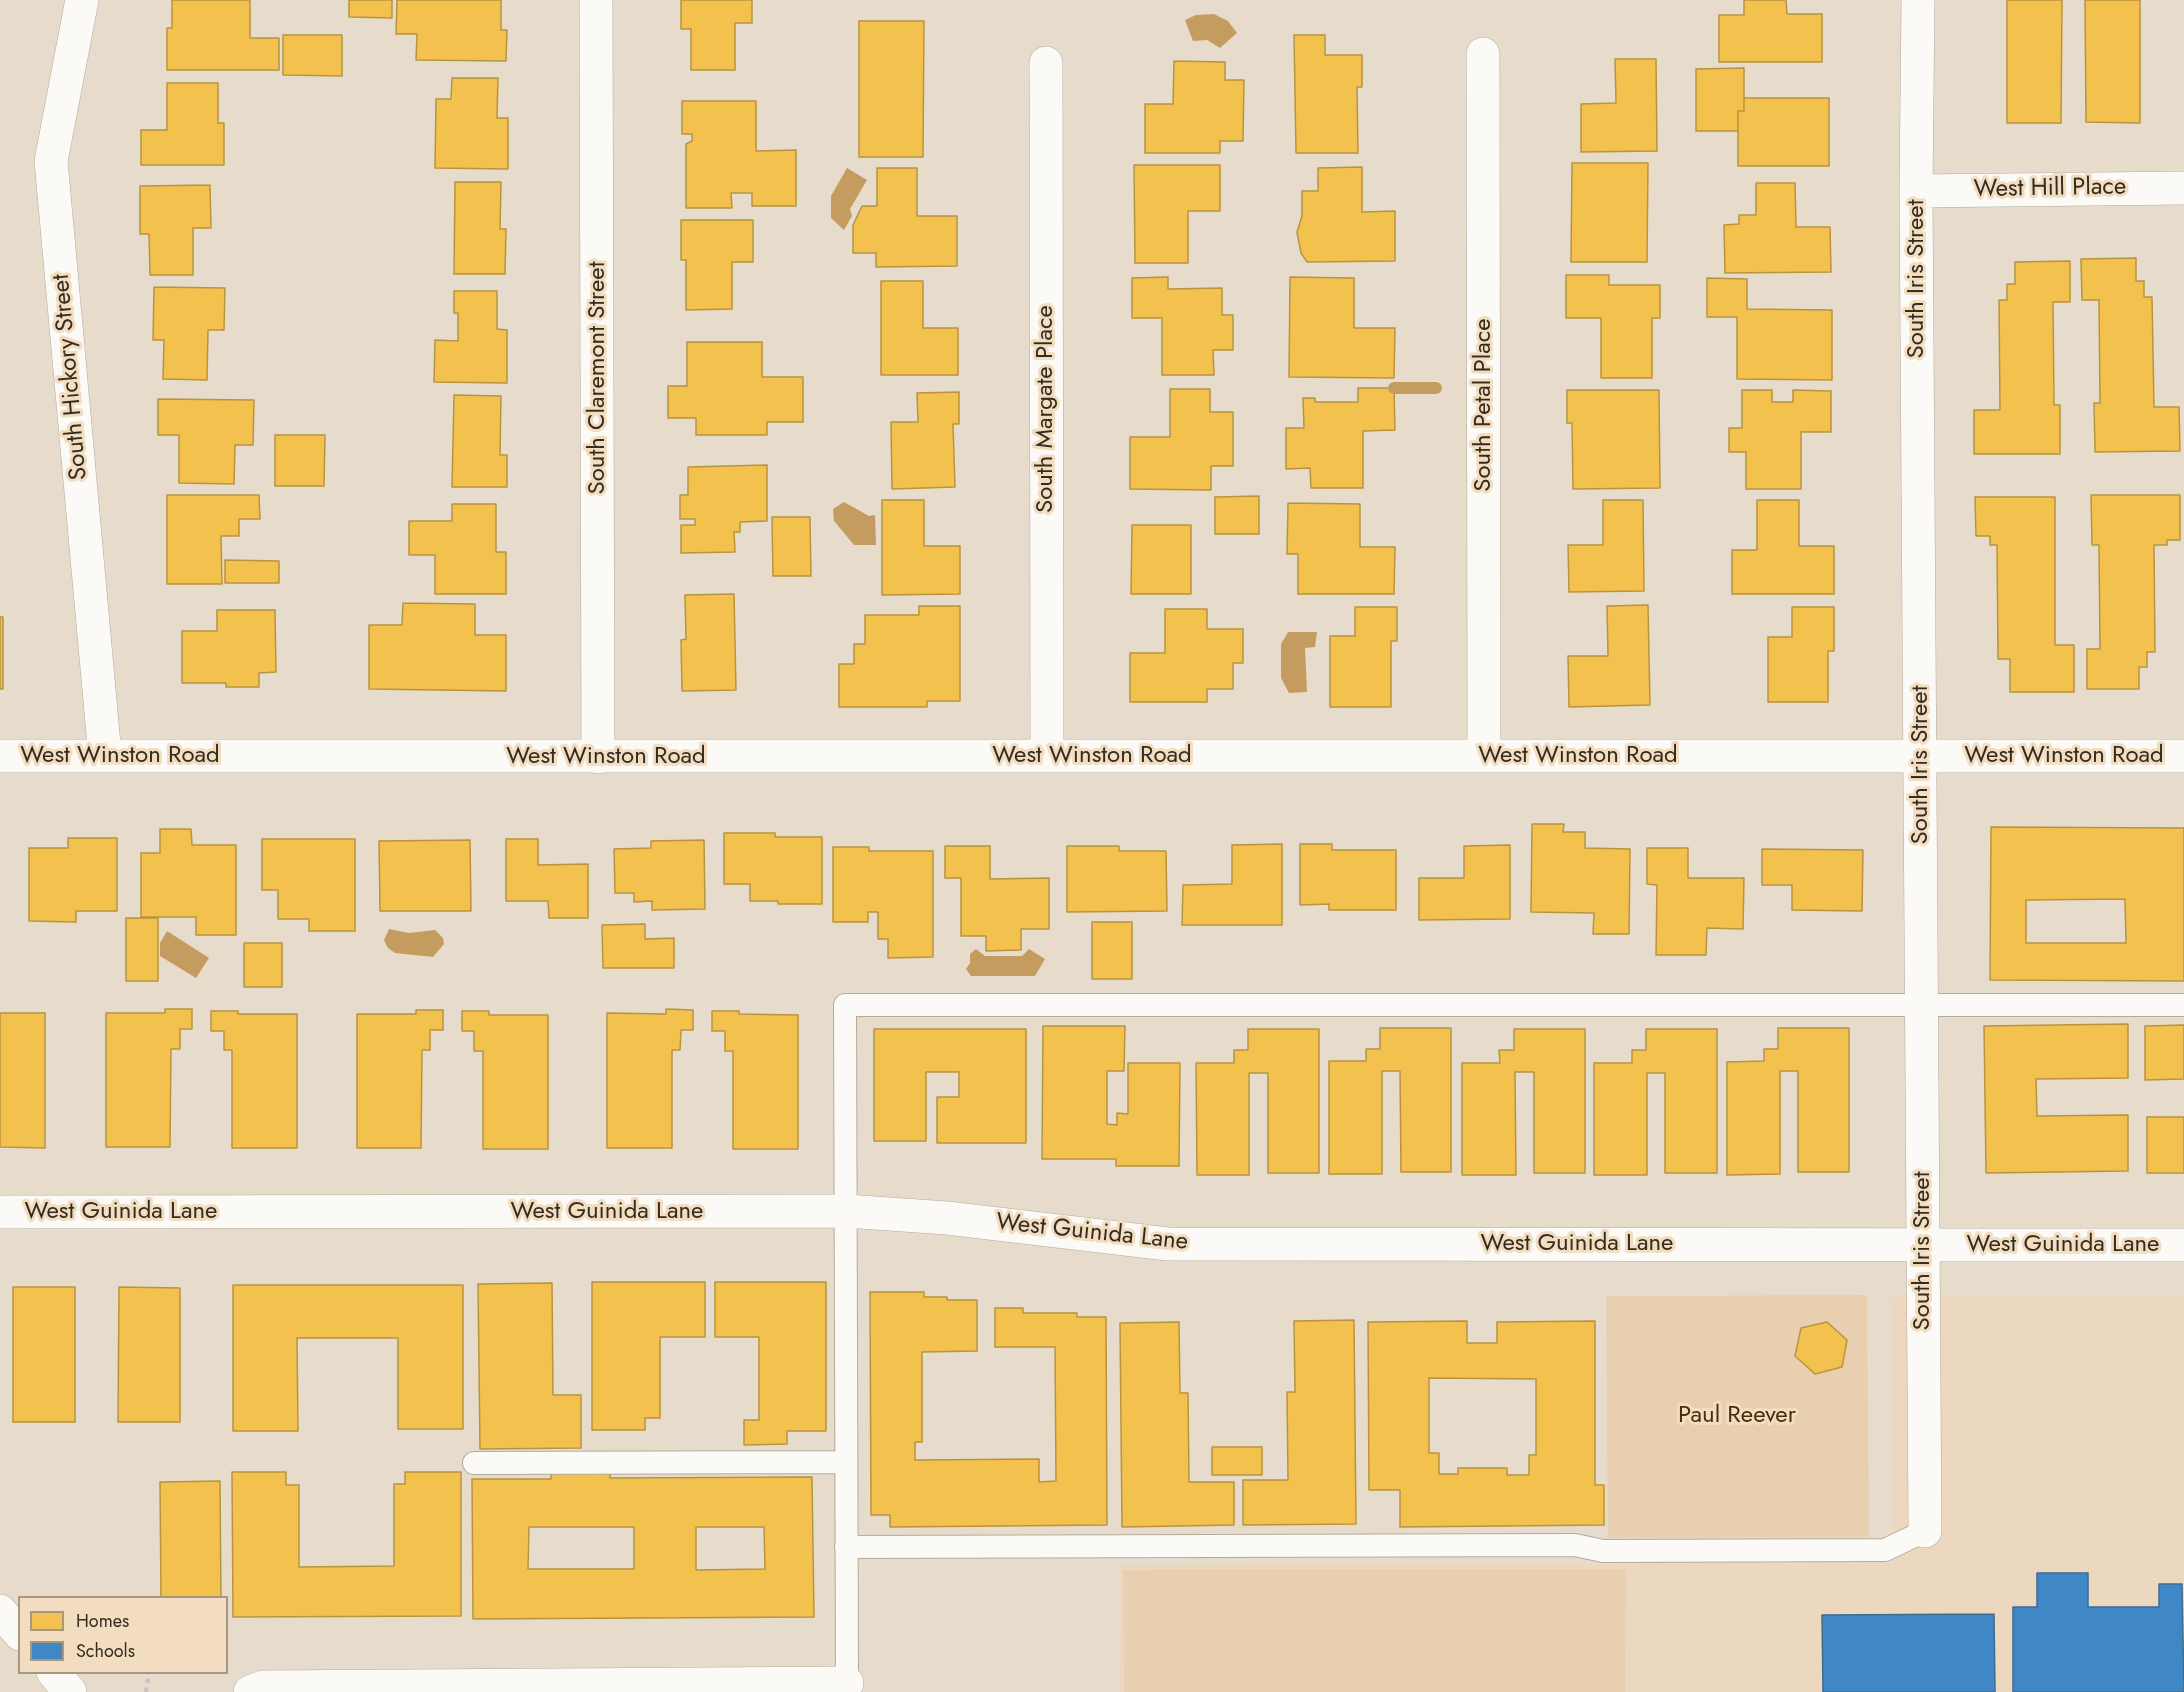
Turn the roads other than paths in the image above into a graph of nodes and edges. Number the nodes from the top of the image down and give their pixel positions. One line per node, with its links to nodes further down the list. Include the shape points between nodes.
1 (82, 0): 9 (street, South Hickory Street, via 51,161)
2 (596, 0): 14 (street, South Claremont Street)
3 (1918, 0): 7 (street, South Iris Street)
4 (1483, 54): 11 (street, South Petal Place)
5 (1046, 63): 10 (street, South Margate Place)
6 (2184, 188): 7 (street, West Hill Place)
7 (1916, 191): 12 (street, South Iris Street)
8 (0, 756): 9 (street, West Winston Road)
9 (105, 756): 14 (street, West Winston Road)
10 (1047, 756): 11 (street, West Winston Road); 14 (street, West Winston Road)
11 (1484, 756): 12 (street, West Winston Road)
12 (1921, 756): 13 (street, West Winston Road); 15 (street, South Iris Street)
13 (2184, 756)
14 (598, 757)
15 (1923, 1005): 16 (lane); 18 (lane, via 845,1005); 19 (street, South Iris Street)
16 (2184, 1005)
17 (0, 1212): 18 (street, West Guinida Lane)
18 (846, 1212): 19 (street, West Guinida Lane, via 947,1218 1168,1244); 21 (lane)
19 (1922, 1245): 20 (street, West Guinida Lane); 23 (street, South Iris Street)
20 (2184, 1245)
21 (845, 1462): 22 (lane); 24 (lane)
22 (474, 1463)
23 (1925, 1531): 24 (lane, via 1885,1550 1603,1551 1575,1545)
24 (846, 1547): 28 (lane)
25 (0, 1611): 26 (street)
26 (18, 1632)
27 (55, 1674): 29 (street)
28 (847, 1683): 30 (street, via 263,1687)
29 (70, 1692)
30 (250, 1692)

